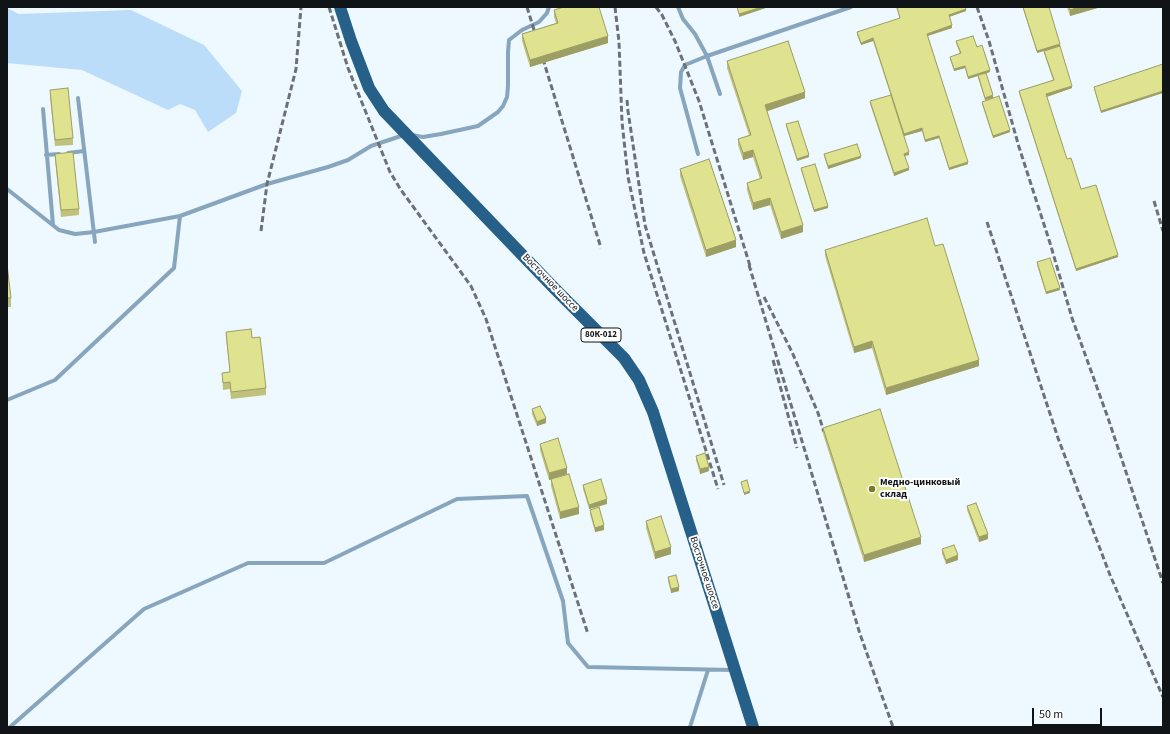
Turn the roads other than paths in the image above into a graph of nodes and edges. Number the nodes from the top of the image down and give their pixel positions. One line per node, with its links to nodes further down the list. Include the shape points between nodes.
1 (340, 7): 9 (main road, Восточное шоссе / 80К-012, via 350,41 369,88 384,111)
2 (550, 7): 9 (lane, via 539,22 509,40 507,97 495,115 478,126 459,131 423,137)
3 (678, 7): 5 (lane)
4 (851, 7): 5 (lane)
5 (707, 56): 6 (lane); 11 (lane, via 685,65 681,72 680,88)
6 (720, 94)
7 (78, 98): 10 (lane)
8 (43, 109): 12 (lane)
9 (407, 134): 14 (lane, via 371,146 348,160 267,184); 20 (main road, Восточное шоссе / 80К-012, via 624,358 640,380 653,412)
10 (84, 151): 12 (lane); 16 (lane)
11 (698, 154)
12 (46, 155): 15 (lane)
13 (7, 189): 15 (lane)
14 (180, 216): 16 (lane); 18 (lane, via 174,268 55,380)
15 (53, 225): 16 (lane, via 59,230 75,234)
16 (94, 232): 17 (lane)
17 (95, 242)
18 (7, 400)
19 (708, 670): 20 (lane); 21 (lane, via 588,667 568,643 563,601 527,496 457,499 324,563 248,563 144,609); 22 (lane)
20 (735, 670): 23 (main road, Восточное шоссе / 80К-012)
21 (10, 727)
22 (690, 727)
23 (753, 727)

